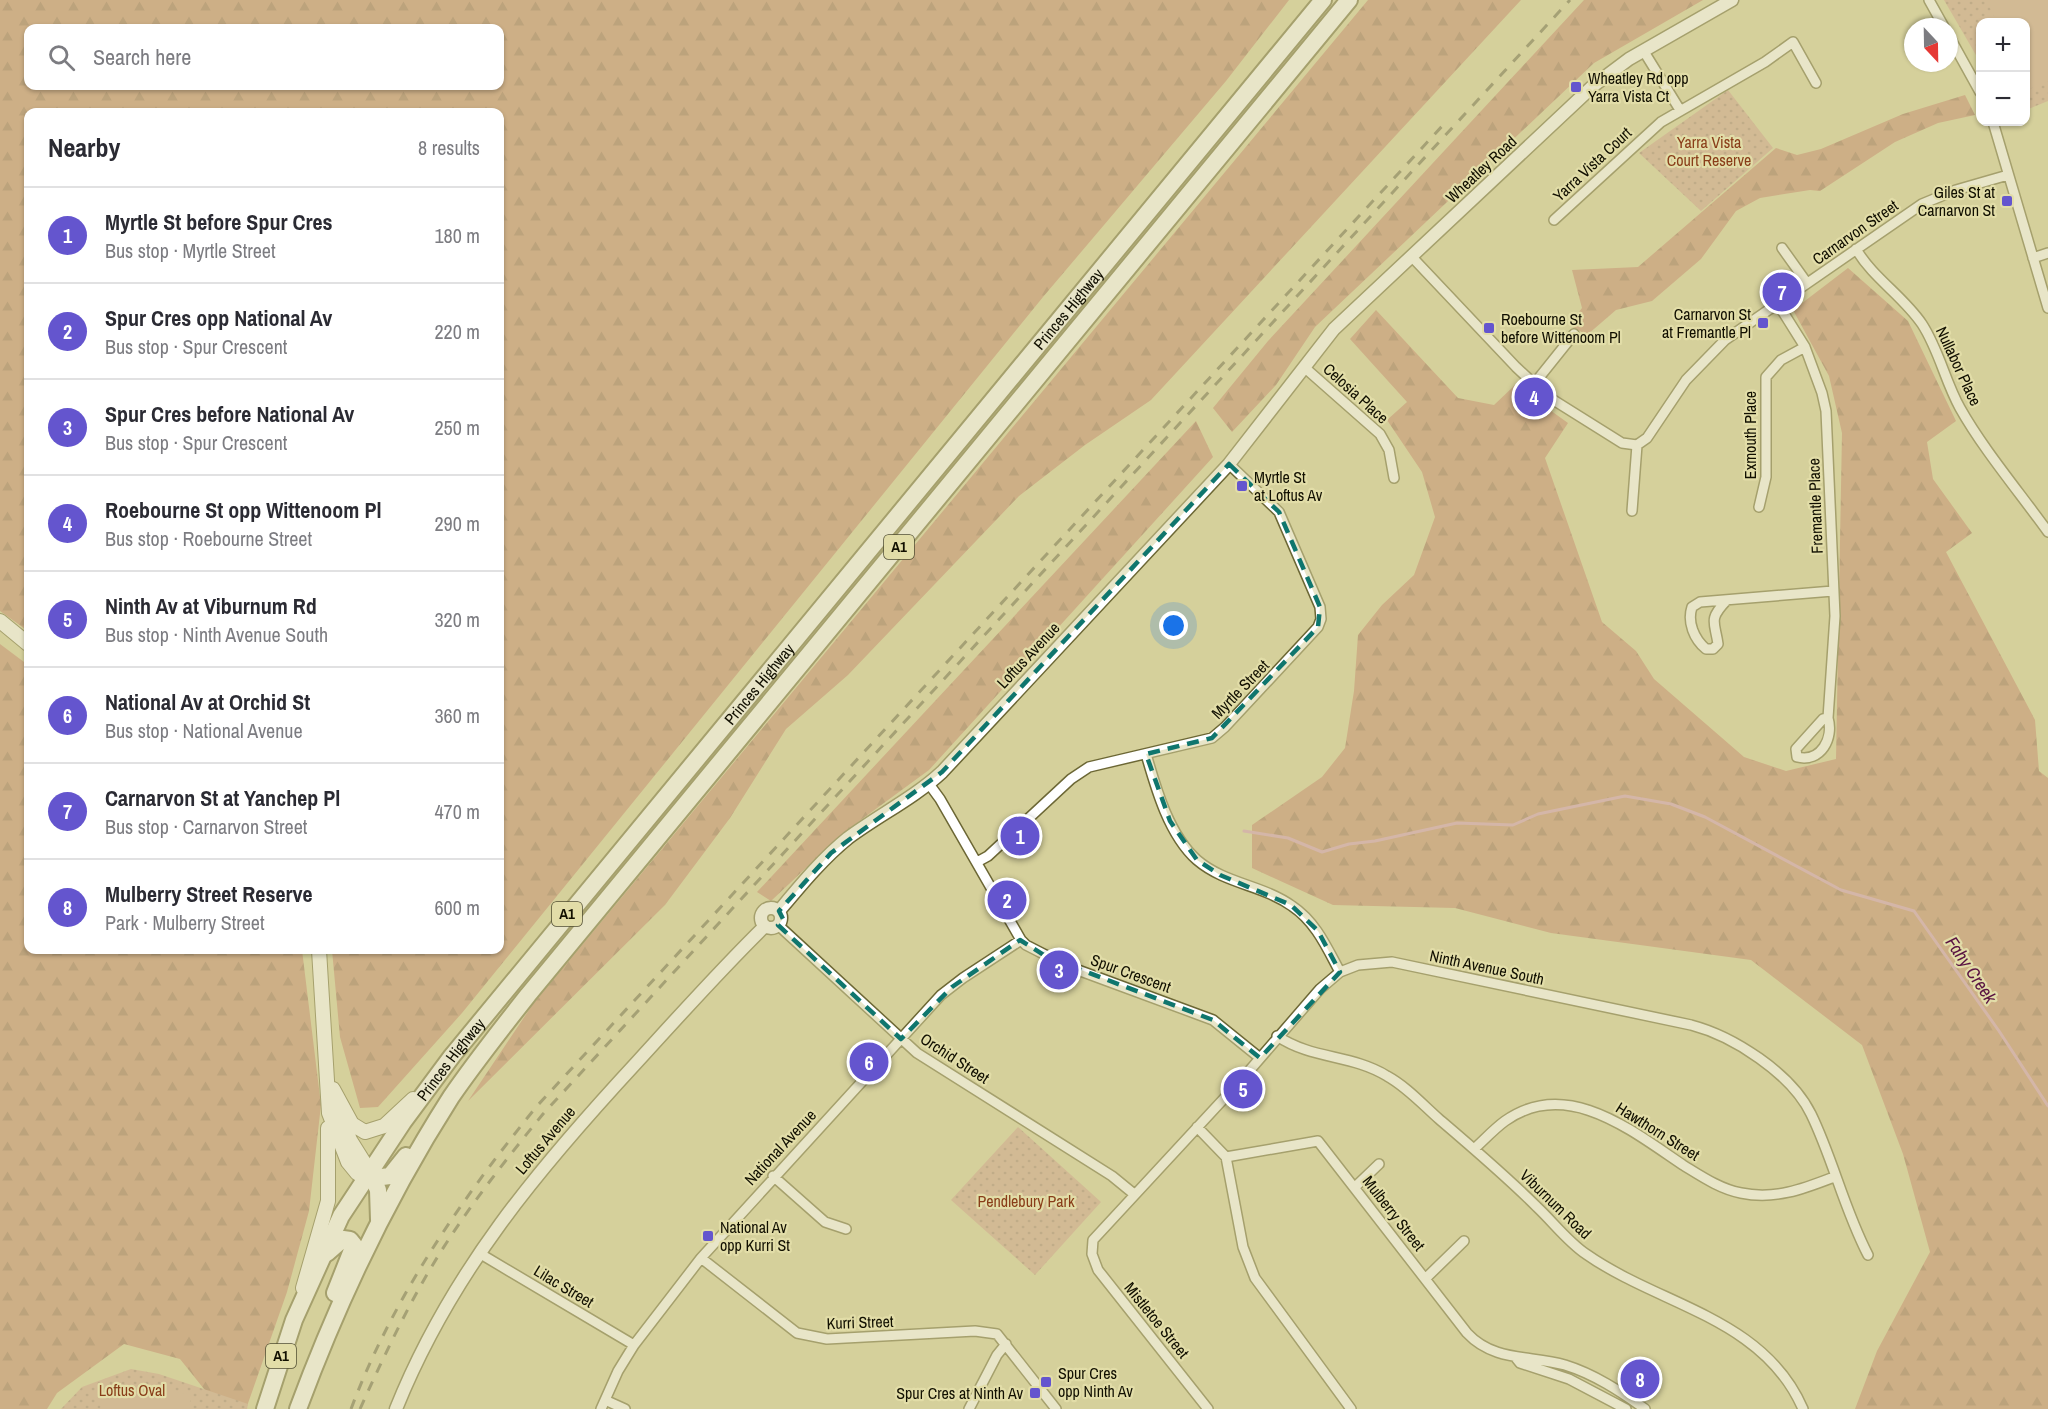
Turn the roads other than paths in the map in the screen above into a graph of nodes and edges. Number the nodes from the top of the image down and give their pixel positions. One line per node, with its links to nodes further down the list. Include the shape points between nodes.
1 (1323, 0): 48 (highway, Princes Highway / A1)
2 (1349, 0): 51 (highway, Princes Highway / A1, via 528,994)
3 (1732, 0): 6 (street, Wheatley Road)
4 (1929, 0): 5 (street)
5 (1939, 18)
6 (1643, 50): 10 (street); 17 (street, Wheatley Road, via 1593,87)
7 (1958, 52): 9 (street)
8 (1816, 83): 10 (street, Yarra Vista Court, via 1793,42)
9 (1976, 85)
10 (1680, 110): 13 (street, Yarra Vista Court, via 1647,133)
11 (1994, 126): 12 (street)
12 (2008, 175): 15 (street, Carnarvon Street, via 1937,197); 18 (street)
13 (1554, 220)
14 (1782, 248): 19 (street)
15 (1856, 249): 19 (street, Carnarvon Street); 32 (street, Nullabor Place, via 1868,267 1921,322 1961,411)
16 (2048, 253): 18 (street)
17 (1411, 256): 24 (street, Wheatley Road, via 1334,329); 25 (street)
18 (2033, 258): 21 (street)
19 (1807, 283): 20 (street, Carnarvon Street)
20 (1778, 304): 23 (street, Fremantle Place); 27 (street, Carnarvon Street, via 1714,350 1686,380 1647,438)
21 (2048, 308)
22 (1574, 334): 25 (street)
23 (1805, 346): 30 (street, Exmouth Place, via 1774,365 1766,377 1766,477); 33 (street, Fremantle Place, via 1826,411)
24 (1304, 367): 26 (street, Wheatley Road); 29 (street, Celosia Place, via 1380,434 1389,450)
25 (1534, 384): 27 (street, via 1622,443)
26 (1281, 398): 28 (street, Loftus Avenue)
27 (1637, 445): 31 (street)
28 (1229, 464): 38 (street, Myrtle Street, via 1279,512 1320,607 1321,619 1315,631 1219,733 1205,741); 39 (street, Loftus Avenue)
29 (1394, 478)
30 (1759, 507)
31 (1632, 511)
32 (2048, 532)
33 (1833, 591): 34 (street); 37 (street, Fremantle Place)
34 (1726, 601): 34 (street, via 1700,602 1691,609 1689,618 1694,632 1707,649 1718,644 1713,623)
35 (0, 621): 36 (main road)
36 (24, 641)
37 (1828, 718): 37 (street, Fremantle Place, via 1831,732 1827,745 1813,756 1797,757 1796,749)
38 (1146, 754): 40 (street, Myrtle Street, via 1101,763 1079,773); 45 (street, via 1170,821 1197,860 1220,875 1291,905 1318,931)
39 (929, 784): 40 (street, Spur Crescent); 41 (street, Loftus Avenue, via 846,840)
40 (977, 862): 43 (street, Spur Crescent)
41 (779, 911): 42 (street, via 781,920); 42 (street, via 764,911 762,920)
42 (772, 925): 47 (street, Orchid Street); 65 (street, Loftus Avenue, via 580,1122)
43 (1021, 940): 47 (street, National Avenue, via 952,987); 49 (street, Spur Crescent, via 1047,957 1213,1020)
44 (319, 954): 50 (main road)
45 (1340, 972): 46 (street, Ninth Avenue South); 58 (street, Ninth Avenue South, via 1392,962 1723,1034 1778,1074 1799,1096 1817,1127)
46 (1277, 1036): 49 (street, Ninth Avenue South); 53 (street, Viburnum Road, via 1305,1052 1370,1067 1387,1076)
47 (901, 1039): 57 (street, National Avenue); 60 (street, Orchid Street)
48 (452, 1056): 50 (main road, via 392,1120 375,1131 354,1126); 56 (highway, Princes Highway / A1)
49 (1260, 1058): 52 (street, Ninth Avenue South)
50 (330, 1095): 56 (main road); 70 (main road, via 328,1201)
51 (452, 1096): 56 (highway, via 396,1171 387,1177); 62 (highway, Princes Highway / A1)
52 (1197, 1127): 54 (street); 60 (street, Ninth Avenue South)
53 (1474, 1149): 58 (street, Hawthorn Street, via 1518,1113 1564,1105 1609,1117 1696,1172 1738,1193 1780,1195); 86 (street, Viburnum Road, via 1583,1252 1714,1319 1755,1347 1780,1372)
54 (1226, 1157): 59 (street, Mulberry Street, via 1318,1141); 83 (street, via 1243,1247 1255,1278)
55 (1379, 1164): 59 (street)
56 (370, 1176): 62 (highway, via 380,1207); 68 (highway, Princes Highway / A1, via 341,1216)
57 (774, 1176): 61 (street, via 825,1222); 67 (street, National Avenue)
58 (1834, 1177): 66 (street, Ninth Avenue South)
59 (1355, 1187): 69 (street, Mulberry Street)
60 (1134, 1194): 64 (street, Ninth Avenue South, via 1097,1234)
61 (846, 1228)
62 (375, 1234): 73 (highway, Princes Highway / A1)
63 (1464, 1241): 69 (street)
64 (1092, 1246): 82 (street, Mistletoe Street, via 1098,1269)
65 (479, 1253): 72 (street, Lilac Street); 78 (street, Loftus Avenue, via 432,1333)
66 (1868, 1255)
67 (701, 1258): 71 (street, Kurri Street, via 807,1337 988,1331); 72 (street, National Avenue)
68 (320, 1261): 70 (highway, Princes Highway / A1); 73 (highway, via 340,1240 353,1243 327,1315)
69 (1426, 1278): 74 (street, Mulberry Street, via 1473,1340 1491,1352)
70 (300, 1304): 76 (highway, Princes Highway / A1)
71 (1006, 1344): 80 (street); 81 (street)
72 (634, 1346): 75 (street, National Avenue)
73 (317, 1358): 77 (highway, Princes Highway / A1)
74 (1516, 1358): 84 (street, Mulberry Street, via 1520,1363 1578,1383); 85 (street, Mulberry Street, via 1549,1361 1582,1371 1616,1388)
75 (603, 1405): 79 (street)
76 (265, 1409)
77 (298, 1409)
78 (396, 1409)
79 (625, 1409)
80 (969, 1409)
81 (1056, 1409)
82 (1208, 1409)
83 (1351, 1409)
84 (1626, 1409)
85 (1645, 1409)
86 (1803, 1409)

